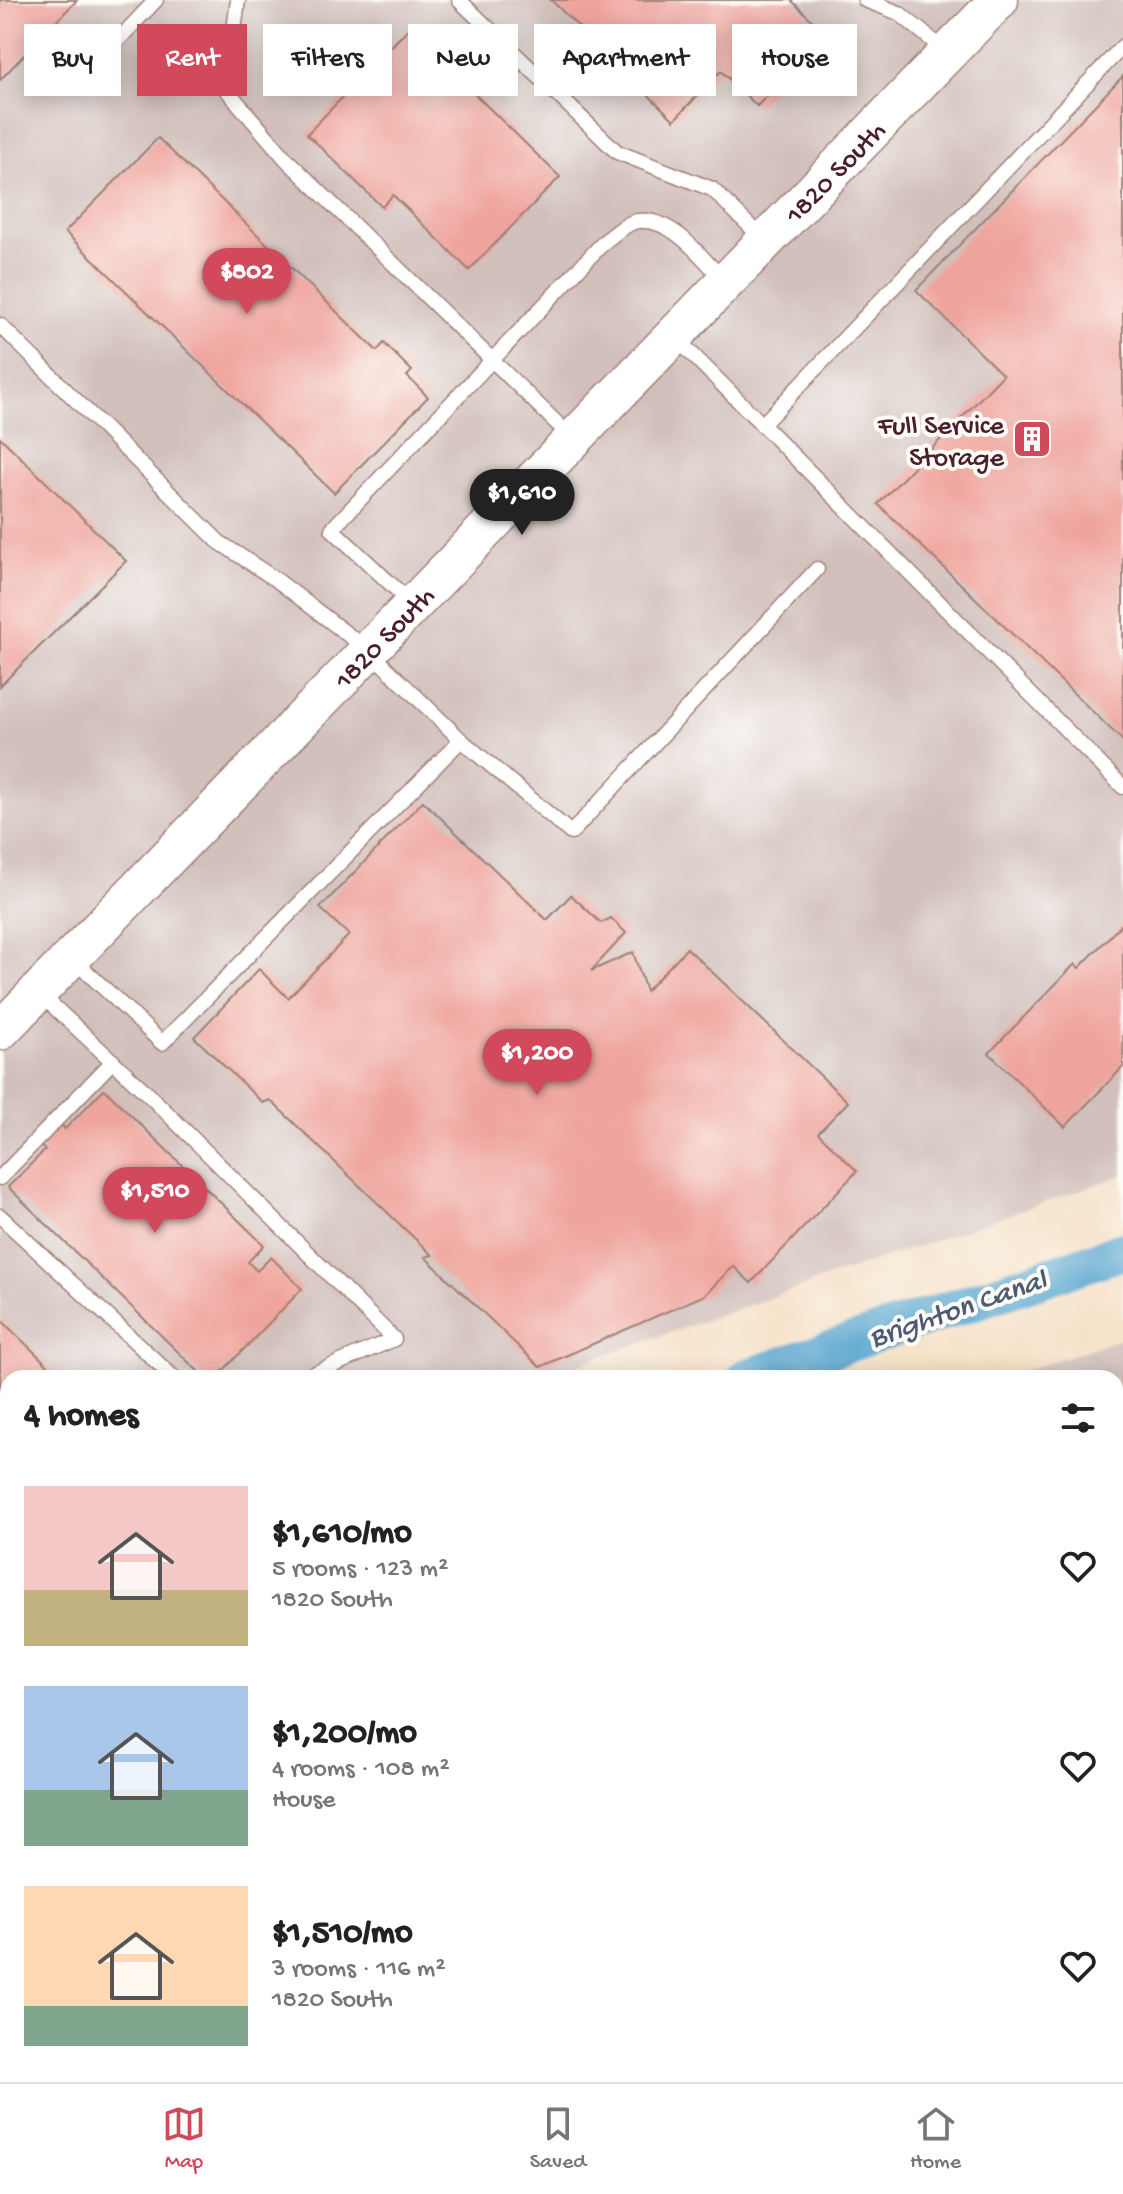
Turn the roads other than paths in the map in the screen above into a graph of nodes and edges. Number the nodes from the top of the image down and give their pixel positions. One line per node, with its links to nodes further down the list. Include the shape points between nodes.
1 (156, 0): 6 (lane)
2 (238, 0): 13 (lane, via 226,89 286,159)
3 (459, 0): 9 (lane, via 617,152 712,189)
4 (865, 0): 8 (lane, via 899,13)
5 (999, 0): 8 (street, 1820 South)
6 (121, 37)
7 (1123, 46): 14 (lane)
8 (948, 53): 9 (street, 1820 South)
9 (765, 241): 10 (street, 1820 South)
10 (726, 282): 12 (street, 1820 South); 13 (lane, via 681,237 656,222 635,221 605,241)
11 (0, 325): 18 (lane, via 219,542)
12 (674, 335): 14 (lane); 15 (street, 1820 South)
13 (493, 361): 15 (lane); 17 (lane, via 332,529)
14 (762, 425): 20 (lane)
15 (573, 439): 17 (street, 1820 South)
16 (817, 569): 19 (lane, via 571,833)
17 (412, 605): 18 (street, 1820 South)
18 (369, 651): 19 (lane); 21 (street, 1820 South)
19 (461, 740): 21 (lane, via 162,1043)
20 (1123, 787)
21 (71, 957): 22 (street, 1820 South)
22 (38, 991): 23 (street, 1820 South); 24 (lane)
23 (0, 1031)
24 (113, 1061): 25 (lane); 28 (lane, via 394,1339)
25 (0, 1178)
26 (0, 1216): 27 (lane)
27 (165, 1370)
28 (322, 1370)

